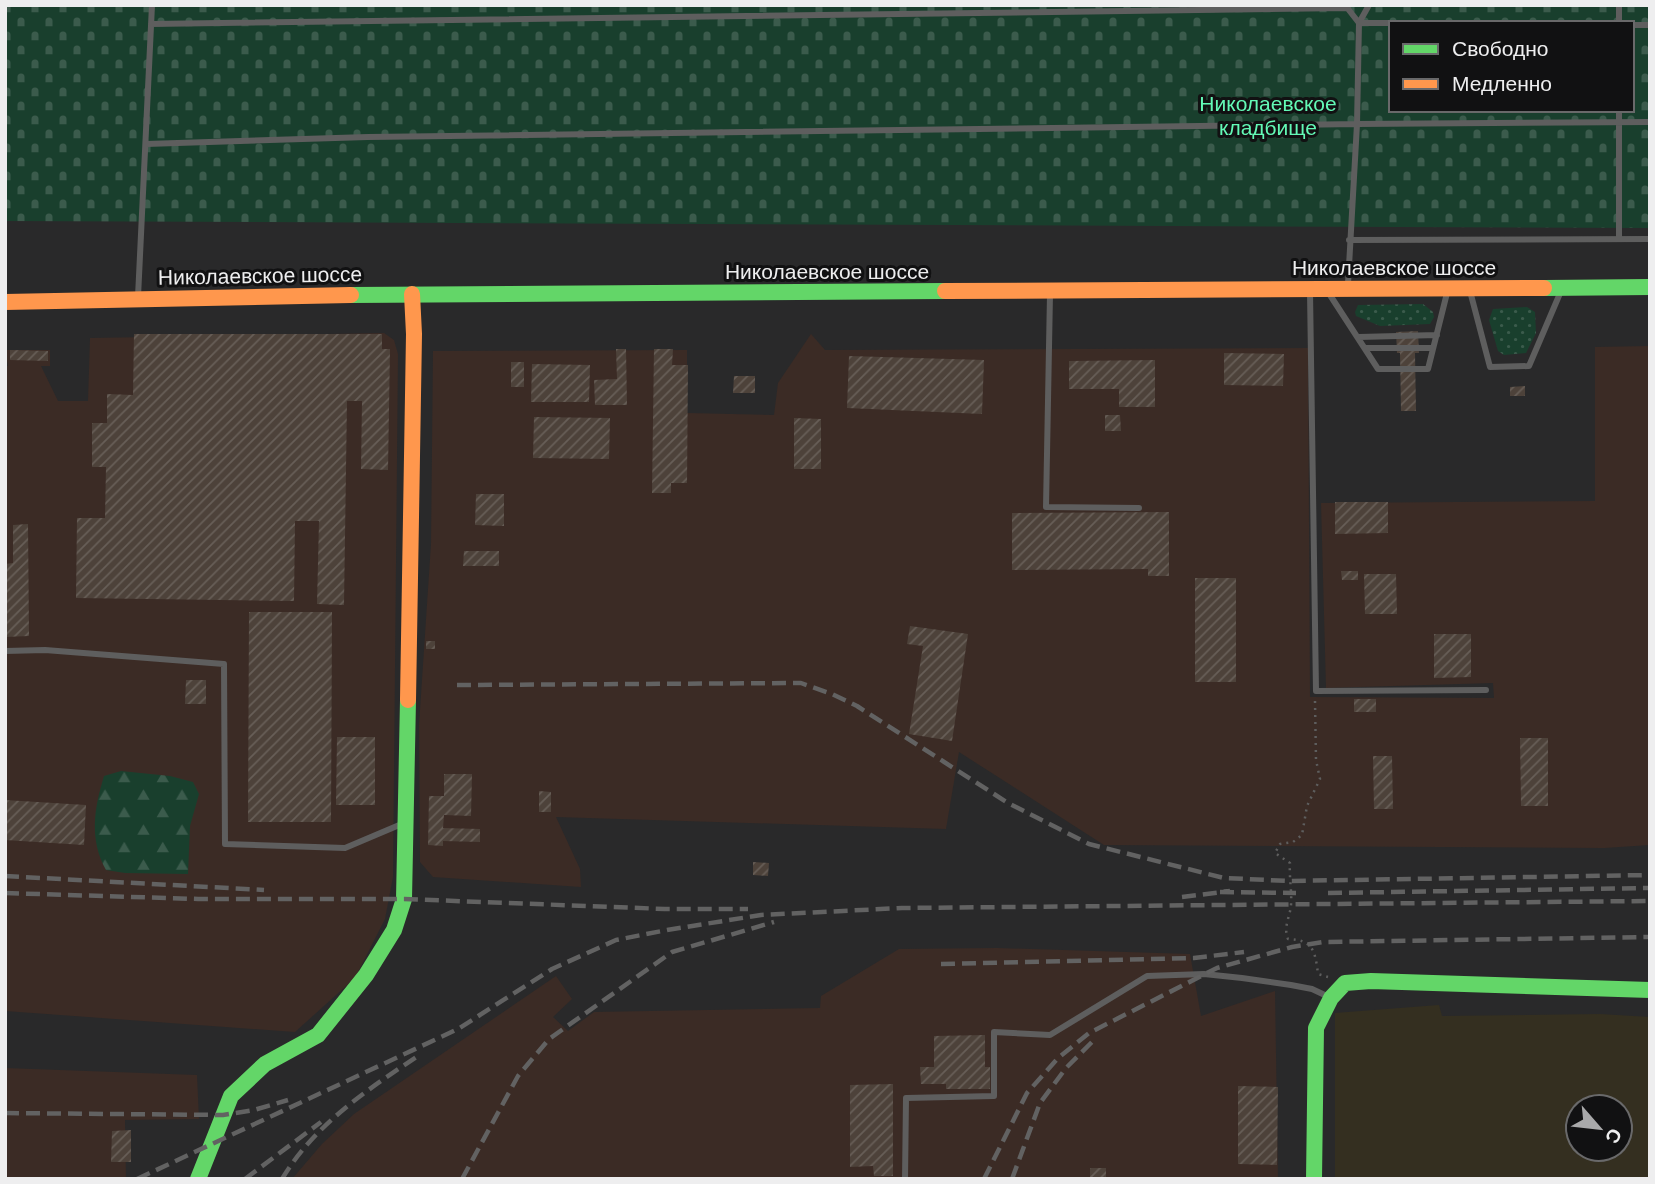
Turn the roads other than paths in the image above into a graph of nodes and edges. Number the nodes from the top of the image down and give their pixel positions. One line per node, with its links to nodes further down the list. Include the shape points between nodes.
1 (152, 5): 6 (lane)
2 (1370, 5): 4 (lane)
3 (1346, 7): 4 (lane); 6 (lane)
4 (1359, 23): 5 (lane); 10 (lane)
5 (1389, 23)
6 (151, 24): 11 (lane)
7 (1619, 112): 8 (lane)
8 (1619, 122): 9 (lane); 10 (lane); 12 (lane)
9 (1650, 122)
10 (1357, 124): 11 (lane); 14 (lane)
11 (145, 144): 23 (lane)
12 (1619, 239): 13 (lane); 14 (lane)
13 (1650, 239)
14 (1349, 240): 20 (lane)
15 (1650, 287): 16 (main road, Николаевское шоссе)
16 (1562, 288): 18 (main road, Николаевское шоссе); 18 (lane, via 1529,366 1490,367)
17 (1449, 289): 18 (main road, Николаевское шоссе); 20 (main road, Николаевское шоссе); 25 (lane)
18 (1469, 289)
19 (1318, 290): 20 (main road, Николаевское шоссе); 21 (main road, Николаевское шоссе); 26 (lane); 31 (lane, via 1316,691)
20 (1347, 290)
21 (1051, 292): 22 (main road, Николаевское шоссе); 29 (lane, via 1046,507)
22 (412, 294): 23 (main road, Николаевское шоссе); 32 (main road)
23 (138, 299): 24 (main road, Николаевское шоссе)
24 (5, 302)
25 (1437, 335): 26 (lane); 28 (lane)
26 (1359, 337): 27 (lane)
27 (1365, 348): 28 (lane); 28 (lane, via 1378,369 1428,369)
28 (1433, 348)
29 (1139, 508)
30 (5, 650): 32 (lane, via 224,664 225,844 345,848)
31 (1486, 690)
32 (406, 822): 35 (main road, via 404,899 394,930 366,975 317,1035 265,1064 231,1096)
33 (1650, 990): 34 (main road, via 1371,981 1345,983)
34 (1331, 998): 36 (lane, via 1312,989 1242,978 1147,976 1050,1035 994,1032 994,1096 906,1098); 37 (main road, via 1316,1028)
35 (198, 1179)
36 (905, 1179)
37 (1314, 1179)

